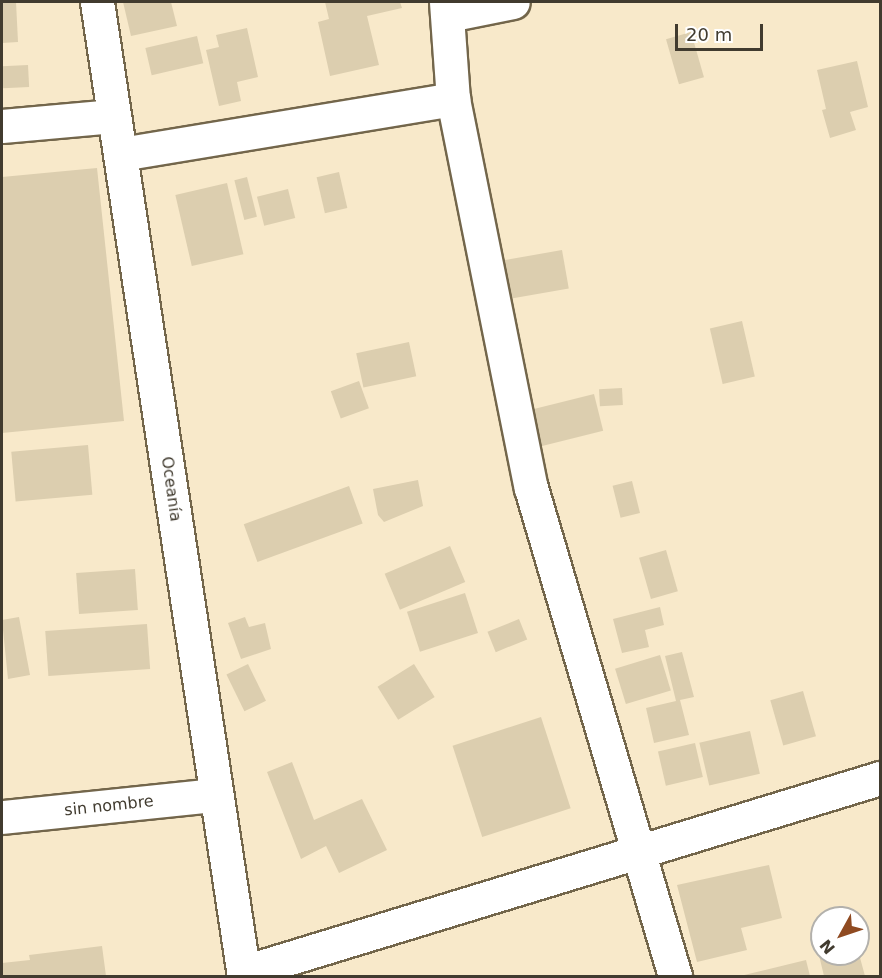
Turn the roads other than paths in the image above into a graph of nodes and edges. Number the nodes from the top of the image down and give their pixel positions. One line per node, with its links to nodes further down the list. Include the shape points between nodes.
1 (97, 2): 5 (street, Oceanía)
2 (513, 2): 3 (street)
3 (447, 8): 4 (street)
4 (453, 99): 7 (street); 11 (street, via 531,488)
5 (114, 116): 6 (street); 7 (street, Oceanía)
6 (2, 126)
7 (121, 154): 9 (street, Oceanía)
8 (880, 778): 11 (street)
9 (216, 795): 10 (street, sin nombre); 12 (street, Oceanía)
10 (2, 817)
11 (636, 853): 12 (street); 13 (street)
12 (244, 974)
13 (675, 976)

